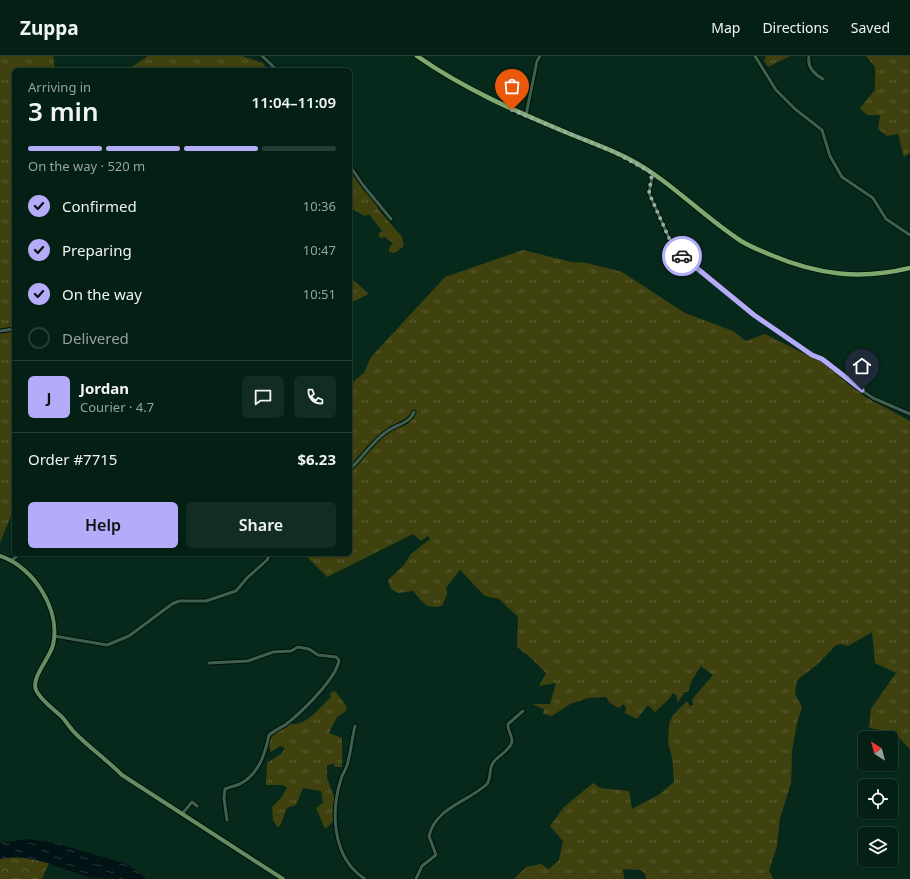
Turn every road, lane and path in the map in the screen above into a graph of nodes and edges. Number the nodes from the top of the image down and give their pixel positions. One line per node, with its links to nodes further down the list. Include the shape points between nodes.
1 (262, 56): 6 (street)
2 (417, 56): 8 (highway, via 471,89)
3 (540, 56): 8 (street)
4 (755, 56): 12 (street, via 776,90 822,130 830,156 842,177 873,198 886,219)
5 (809, 56): 7 (street, via 812,71)
6 (275, 68)
7 (824, 79)
8 (526, 115): 10 (highway, via 614,152)
9 (352, 169): 11 (street)
10 (652, 173): 13 (highway, via 670,184 741,241 797,266 825,273 853,274 884,273); 17 (street, via 649,193 673,244 686,260 754,315 812,355 822,359 862,390)
11 (391, 219)
12 (910, 236)
13 (910, 268)
14 (12, 329): 15 (street)
15 (0, 331)
16 (414, 412): 18 (street, via 410,419 375,440)
17 (910, 414)
18 (352, 467)
19 (0, 556): 22 (main road)
20 (17, 556): 22 (street)
21 (269, 556): 23 (street, via 236,592 206,600 172,604 129,636 112,643 104,645)
22 (12, 560): 23 (main road, via 48,600 54,618)
23 (54, 636): 28 (main road, via 52,651 38,675 36,689 74,732 122,776)
24 (209, 662): 29 (street, via 248,661 298,647 339,660 326,686 286,724 269,735 265,753 254,772 242,782 225,789)
25 (523, 711): 32 (street, via 508,724 511,745 492,765 488,784 448,809 436,820 429,836 436,855 422,866)
26 (355, 726): 31 (street, via 348,763 340,785 335,819 339,846 354,870)
27 (197, 806): 28 (street, via 192,802)
28 (182, 814): 30 (main road)
29 (228, 820)
30 (284, 879)
31 (365, 879)
32 (416, 879)

